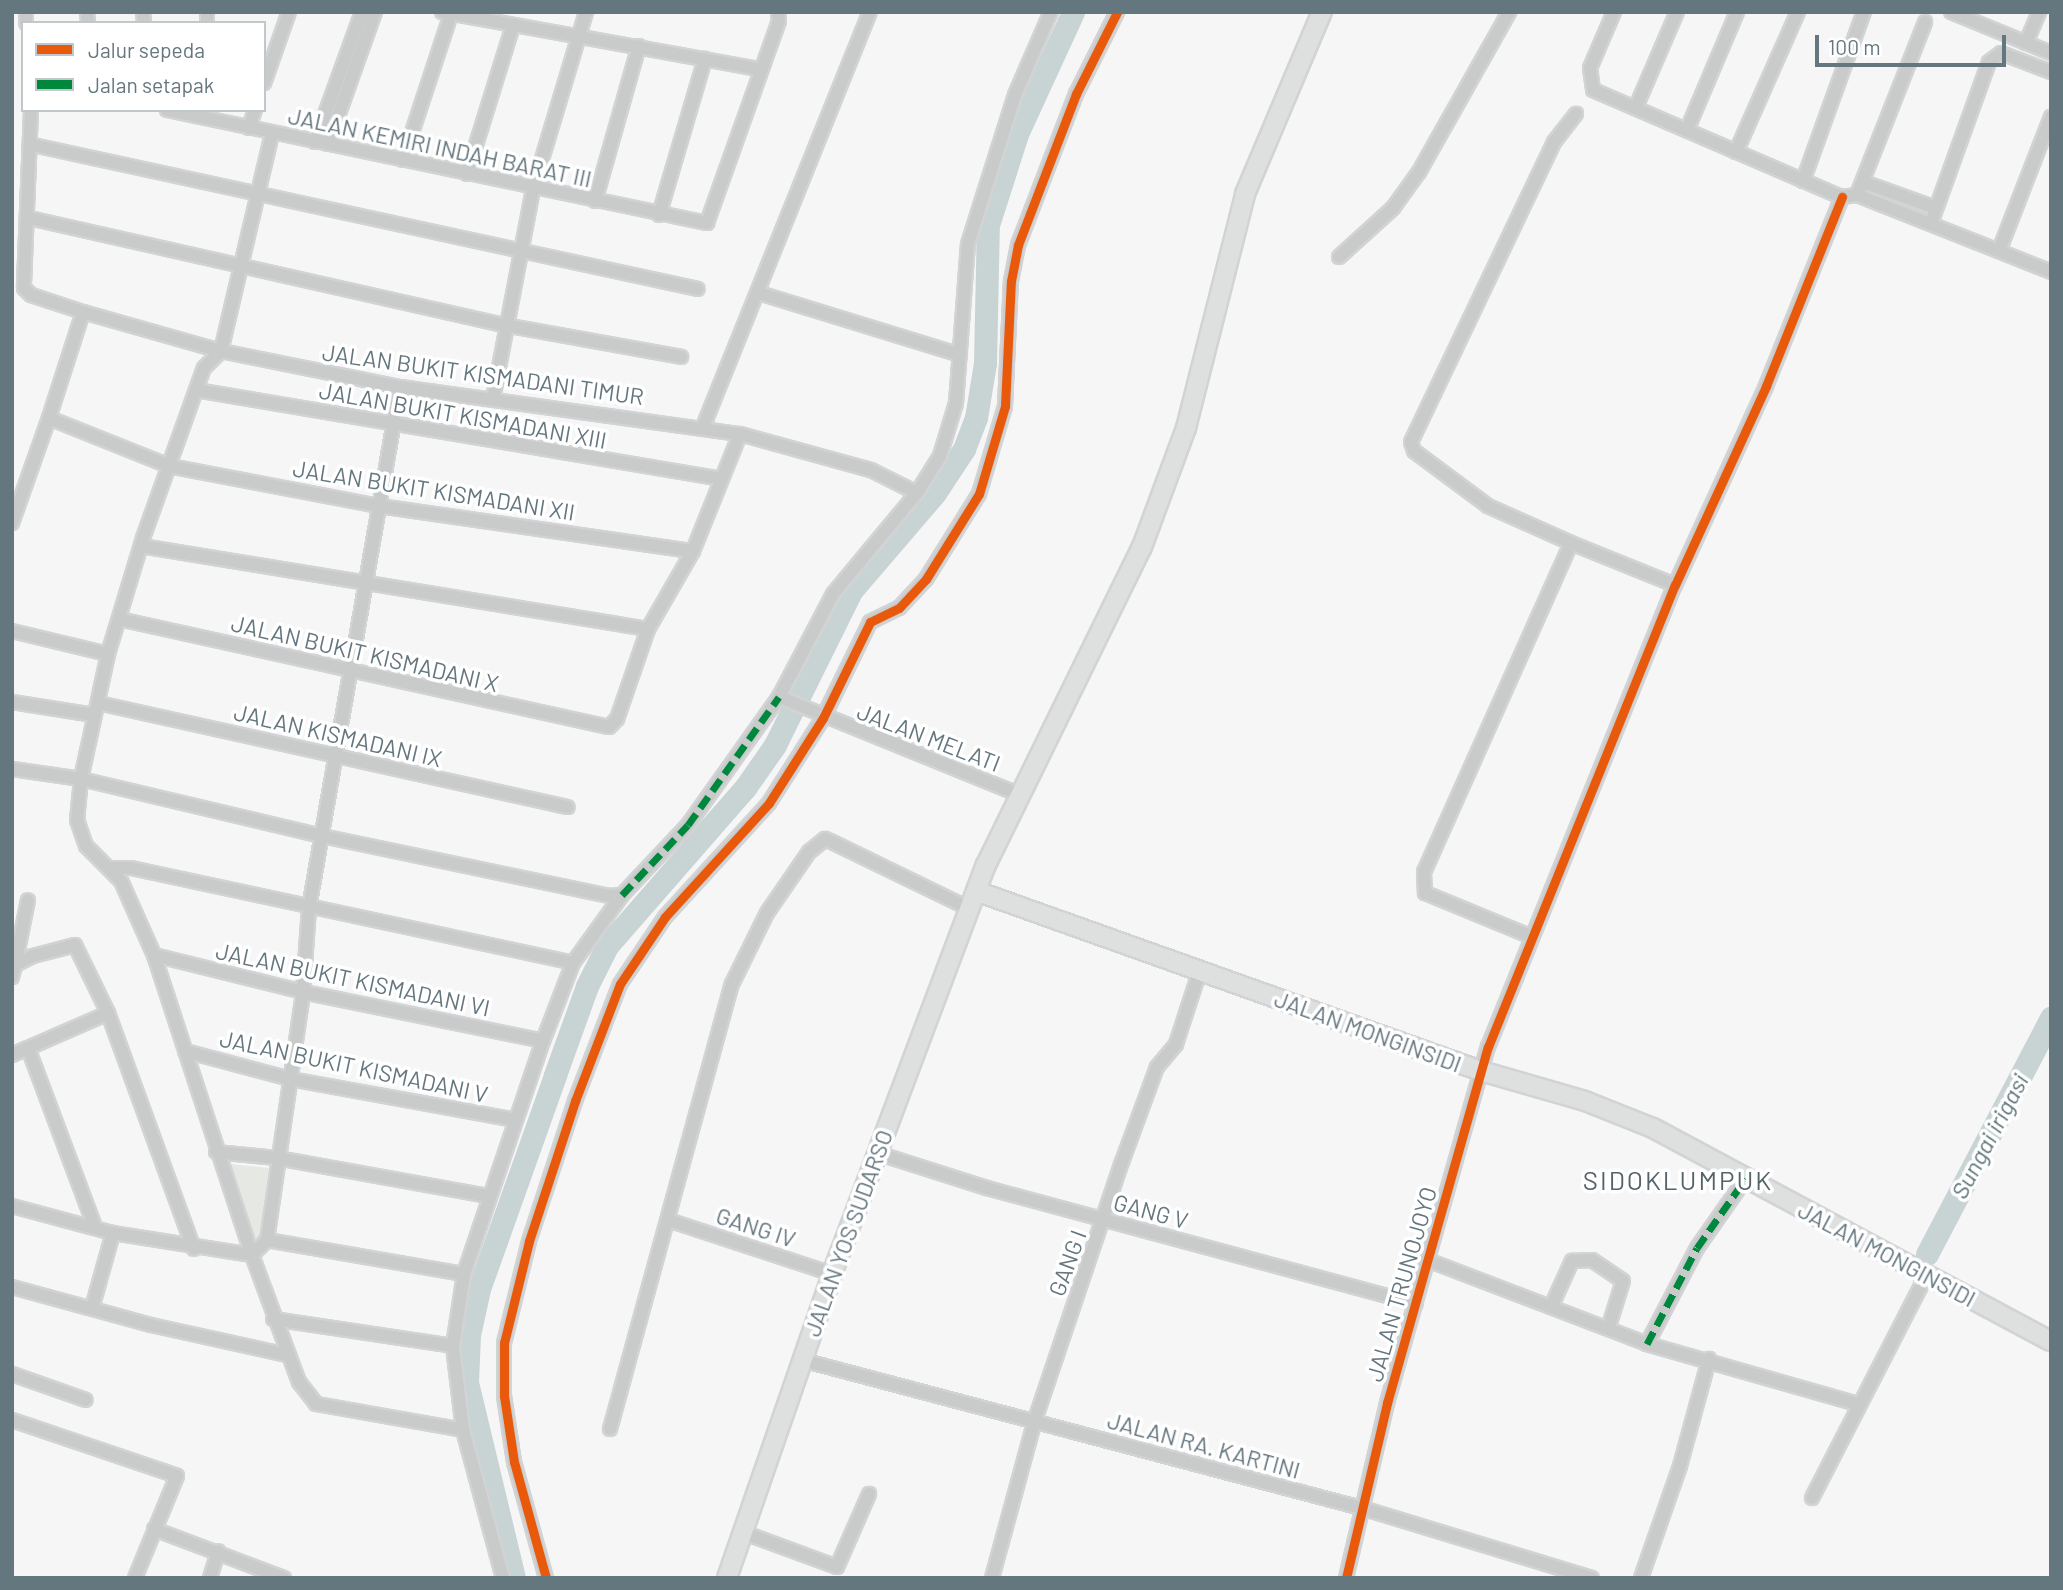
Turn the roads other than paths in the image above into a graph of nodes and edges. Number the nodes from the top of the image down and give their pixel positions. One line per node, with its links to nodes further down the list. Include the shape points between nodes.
1 (289, 12): 29 (street)
2 (362, 12): 40 (street)
3 (375, 12): 40 (street)
4 (586, 12): 22 (street)
5 (778, 12): 27 (street, via 779,21)
6 (870, 12): 62 (street)
7 (1051, 12): 66 (street, via 1015,95 975,217 966,260)
8 (1117, 12): 93 (street, via 1076,94 1018,245 1011,281 1005,407 979,494 926,579 899,608 870,622)
9 (1322, 12): 97 (main road, JALAN YOS SUDARSO, via 1245,194 1186,428 1142,547)
10 (1509, 12): 58 (street, via 1419,172 1393,208)
11 (1614, 12): 30 (street, via 1590,68 1589,82 1593,90)
12 (1677, 12): 30 (street)
13 (1737, 12): 38 (street)
14 (1798, 12): 42 (street)
15 (1864, 12): 45 (street)
16 (1951, 12): 19 (street)
17 (2039, 12): 23 (street)
18 (446, 13): 21 (street); 43 (street)
19 (1974, 16): 23 (street)
20 (1925, 22): 46 (street)
21 (513, 25): 22 (street); 44 (street)
22 (582, 36): 24 (street); 47 (street)
23 (2026, 43): 25 (street)
24 (639, 46): 26 (street); 51 (street)
25 (2051, 53)
26 (705, 58): 27 (street); 53 (street)
27 (759, 69): 53 (street, JALAN KEMIRI INDAH BARAT III, via 714,214 704,224)
28 (2051, 72): 52 (street, via 2001,53 1995,55)
29 (266, 77)
30 (1636, 107): 38 (street)
31 (31, 112): 41 (street)
32 (185, 112): 35 (street, JALAN KEMIRI INDAH BARAT III)
33 (254, 112): 37 (street)
34 (1576, 114): 80 (street, via 1554,142 1411,442 1414,451 1488,506)
35 (213, 115): 37 (street, JALAN KEMIRI INDAH BARAT III)
36 (2051, 117): 57 (street)
37 (249, 128): 39 (street, JALAN KEMIRI INDAH BARAT III)
38 (1687, 130): 42 (street)
39 (272, 133): 40 (street, JALAN KEMIRI INDAH BARAT III); 48 (street)
40 (322, 143): 43 (street, JALAN KEMIRI INDAH BARAT III)
41 (33, 145): 48 (street); 54 (street)
42 (1735, 152): 45 (street)
43 (403, 160): 44 (street, JALAN KEMIRI INDAH BARAT III)
44 (467, 174): 47 (street, JALAN KEMIRI INDAH BARAT III)
45 (1803, 181): 50 (street)
46 (1863, 181): 49 (street); 52 (street)
47 (533, 189): 51 (street, JALAN KEMIRI INDAH BARAT III); 56 (street)
48 (258, 194): 56 (street); 59 (street)
49 (1857, 195): 50 (street); 55 (street)
50 (1842, 197): 84 (street, JALAN TRUNOJOYO, via 1766,386)
51 (595, 201): 53 (street, JALAN KEMIRI INDAH BARAT III)
52 (1937, 208): 55 (street)
53 (659, 215)
54 (29, 218): 59 (street); 63 (street, JALAN BUKIT KISMADANI TIMUR, via 24,288 31,295)
55 (1931, 223): 57 (street)
56 (522, 251): 61 (street); 64 (street)
57 (1999, 251): 60 (street)
58 (1339, 257)
59 (241, 268): 64 (street); 65 (street)
60 (2051, 272)
61 (698, 289)
62 (759, 293): 66 (street); 73 (street)
63 (83, 312): 65 (street, JALAN BUKIT KISMADANI TIMUR); 71 (street)
64 (504, 325): 67 (street); 70 (street)
65 (221, 351): 68 (street, JALAN BUKIT KISMADANI TIMUR); 69 (street, via 210,358)
66 (960, 355): 77 (street, via 951,429)
67 (681, 357)
68 (400, 387): 70 (street, JALAN BUKIT KISMADANI TIMUR); 72 (street)
69 (196, 390): 72 (street, JALAN BUKIT KISMADANI XIII); 75 (street)
70 (493, 399): 73 (street, JALAN BUKIT KISMADANI TIMUR)
71 (50, 418): 75 (street, JALAN BUKIT KISMADANI XII); 79 (street)
72 (394, 425): 76 (street, JALAN BUKIT KISMADANI XIII); 78 (street)
73 (703, 427): 74 (street, JALAN BUKIT KISMADANI TIMUR)
74 (740, 434): 76 (street); 77 (street, JALAN BUKIT KISMADANI TIMUR, via 871,470)
75 (169, 466): 78 (street, JALAN BUKIT KISMADANI XII); 81 (street)
76 (722, 480): 82 (street)
77 (917, 493): 90 (street, via 833,594)
78 (379, 506): 82 (street, JALAN BUKIT KISMADANI XII); 83 (street)
79 (12, 523)
80 (1571, 543): 84 (street); 106 (street, via 1422,880 1425,893 1436,899)
81 (141, 546): 83 (street); 85 (street)
82 (693, 551): 86 (street)
83 (364, 582): 86 (street); 89 (street)
84 (1675, 585): 106 (street, JALAN TRUNOJOYO)
85 (119, 619): 88 (street); 89 (street, JALAN BUKIT KISMADANI X)
86 (648, 629): 89 (street, JALAN BUKIT KISMADANI X, via 617,719 601,728)
87 (12, 631): 88 (street)
88 (108, 654): 92 (street)
89 (349, 670): 94 (street)
90 (785, 700): 93 (street, JALAN MELATI); 102 (street, via 688,825)
91 (12, 702): 92 (street, JALAN KISMADANI IX)
92 (96, 709): 94 (street, JALAN KISMADANI IX); 96 (street)
93 (819, 715): 97 (street, JALAN MELATI); 166 (street, via 752,826 665,917 620,984 529,1241 504,1343 504,1396 514,1462)
94 (335, 756): 98 (street, JALAN KISMADANI IX); 99 (street)
95 (12, 769): 96 (street)
96 (81, 779): 99 (street); 100 (street, via 80,835 86,846)
97 (1020, 795): 101 (main road, JALAN YOS SUDARSO)
98 (568, 807)
99 (322, 836): 102 (street, via 608,896); 104 (street)
100 (113, 868): 104 (street); 107 (street)
101 (976, 891): 105 (main road, JALAN YOS SUDARSO); 109 (main road, JALAN MONGINSIDI)
102 (622, 895): 108 (street)
103 (28, 900): 110 (street)
104 (309, 908): 108 (street); 111 (street)
105 (970, 909): 121 (main road, JALAN YOS SUDARSO); 126 (street, via 825,839 809,852 767,913 732,985)
106 (1532, 937): 117 (street, JALAN TRUNOJOYO)
107 (154, 956): 111 (street, JALAN BUKIT KISMADANI VI); 115 (street)
108 (573, 963): 113 (street)
109 (1200, 970): 117 (main road, JALAN MONGINSIDI); 127 (street, GANG I, via 1176,1044 1152,1079)
110 (14, 971): 112 (street, via 71,944 79,947)
111 (303, 992): 113 (street, JALAN BUKIT KISMADANI VI); 118 (street)
112 (108, 1013): 114 (street); 131 (street)
113 (543, 1041): 119 (street)
114 (28, 1048): 116 (street); 128 (street)
115 (185, 1051): 118 (street, JALAN BUKIT KISMADANI V); 120 (street)
116 (12, 1055)
117 (1481, 1071): 123 (main road, JALAN MONGINSIDI, via 1586,1101 1653,1128); 133 (street, JALAN TRUNOJOYO)
118 (290, 1079): 119 (street, JALAN BUKIT KISMADANI V); 122 (street)
119 (515, 1120): 124 (street)
120 (216, 1152): 122 (street); 132 (street)
121 (877, 1153): 127 (street, GANG V); 135 (main road, JALAN YOS SUDARSO)
122 (277, 1158): 124 (street); 130 (street)
123 (1746, 1178): 136 (main road, JALAN MONGINSIDI); 144 (street, via 1697,1248)
124 (489, 1196): 134 (street)
125 (12, 1206): 128 (street)
126 (668, 1220): 135 (street, GANG IV); 155 (street)
127 (1104, 1220): 138 (street, GANG V); 153 (street, GANG I)
128 (95, 1227): 129 (street)
129 (113, 1233): 131 (street); 140 (street)
130 (267, 1240): 132 (street); 134 (street)
131 (194, 1249): 132 (street)
132 (252, 1255): 141 (street)
133 (1430, 1261): 138 (street, JALAN TRUNOJOYO); 139 (street)
134 (464, 1273): 145 (street)
135 (832, 1274): 148 (main road, JALAN YOS SUDARSO)
136 (1926, 1276): 143 (main road, JALAN MONGINSIDI); 151 (street)
137 (12, 1287): 140 (street)
138 (1416, 1304): 158 (street, JALAN TRUNOJOYO, via 1387,1403)
139 (1551, 1307): 142 (street); 142 (street, via 1572,1261 1592,1260 1623,1281)
140 (92, 1308): 146 (street)
141 (273, 1319): 145 (street); 146 (street)
142 (1609, 1326): 144 (street)
143 (2051, 1341)
144 (1647, 1343): 147 (street)
145 (453, 1346): 154 (street)
146 (288, 1355): 154 (street, via 299,1382 316,1404)
147 (1709, 1359): 151 (street); 171 (street)
148 (803, 1360): 153 (street, JALAN RA. KARTINI); 160 (main road, JALAN YOS SUDARSO)
149 (12, 1374): 150 (street)
150 (86, 1399)
151 (1857, 1404): 157 (street)
152 (12, 1420): 159 (street, via 177,1476)
153 (1034, 1423): 158 (street, JALAN RA. KARTINI); 168 (street, GANG I)
154 (463, 1430): 165 (street)
155 (610, 1430)
156 (869, 1494): 160 (street, via 837,1567)
157 (1812, 1498)
158 (1364, 1509): 169 (street, JALAN TRUNOJOYO); 170 (street, JALAN RA. KARTINI)
159 (154, 1529): 161 (street); 162 (street)
160 (742, 1532): 167 (main road, JALAN YOS SUDARSO)
161 (218, 1551): 163 (street); 164 (street)
162 (135, 1578)
163 (210, 1578)
164 (284, 1578)
165 (503, 1578)
166 (546, 1578)
167 (726, 1578)
168 (992, 1578)
169 (1346, 1578)
170 (1592, 1578)
171 (1641, 1578)

